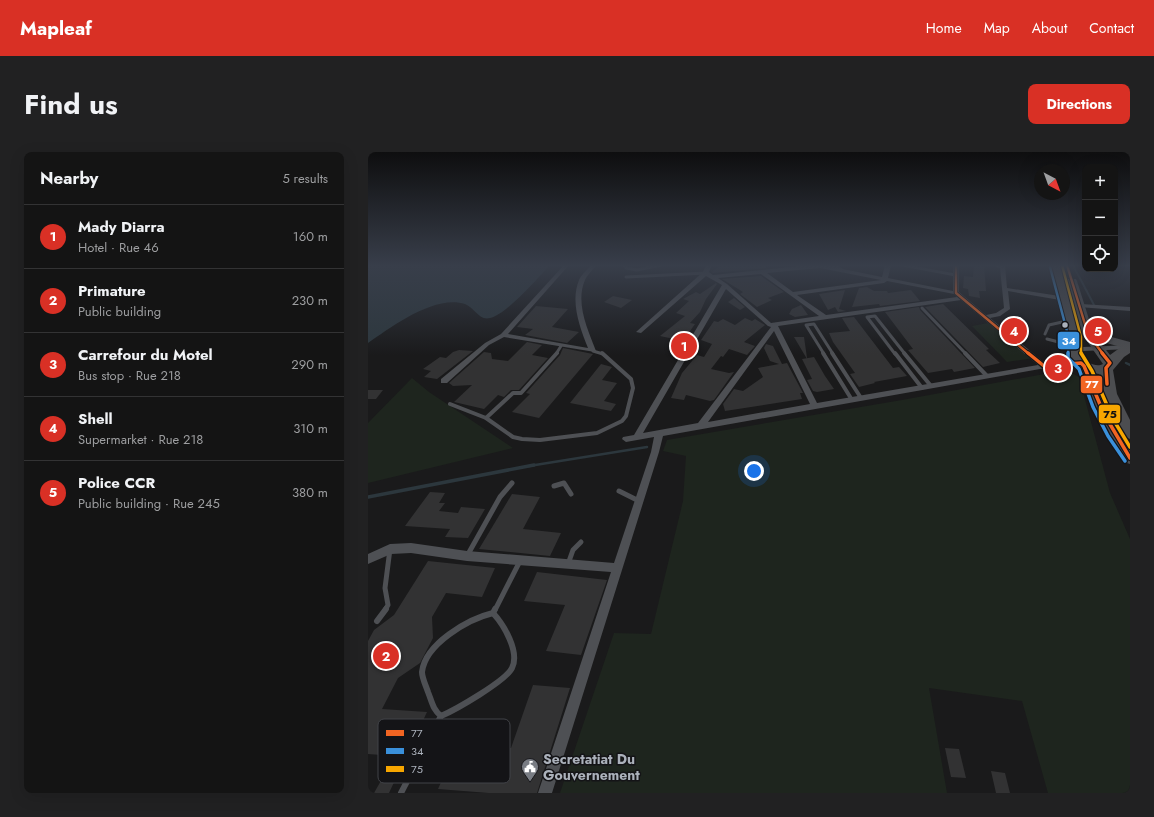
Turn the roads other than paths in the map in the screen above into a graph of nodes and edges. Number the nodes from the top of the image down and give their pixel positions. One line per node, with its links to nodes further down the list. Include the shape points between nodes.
1 (540, 295): 24 (street)
2 (580, 295): 28 (street, via 583,325)
3 (685, 295): 21 (street)
4 (720, 295): 44 (street)
5 (735, 295): 20 (street, via 770,325)
6 (793, 295): 17 (street)
7 (958, 295): 12 (street)
8 (1005, 295): 18 (street, via 1007,309 998,315)
9 (1041, 295): 13 (street)
10 (1065, 295): 13 (highway)
11 (1077, 295): 14 (highway)
12 (962, 298): 17 (street); 18 (street)
13 (1066, 299): 19 (highway)
14 (1081, 306): 16 (street); 23 (highway)
15 (922, 308): 32 (lane)
16 (1130, 309)
17 (824, 317): 20 (street)
18 (985, 317): 31 (street)
19 (1071, 320): 22 (lane, via 1049,325); 29 (highway)
20 (775, 325): 39 (street); 41 (street)
21 (639, 332)
22 (1045, 334)
23 (1088, 334): 27 (highway); 30 (highway)
24 (503, 335): 26 (street); 33 (street, via 487,344)
25 (1047, 338): 29 (lane)
26 (561, 346): 28 (street); 40 (lane, via 521,393 513,393)
27 (1130, 348): 30 (street); 30 (highway)
28 (593, 351): 40 (lane, via 601,352 631,379 633,388 626,416 622,421 597,433 522,440 513,437)
29 (1079, 355): 30 (street); 30 (highway, via 1096,369); 31 (street); 46 (highway, via 1099,405 1113,433)
30 (1104, 359): 42 (highway, via 1107,388)
31 (1044, 366): 32 (street)
32 (987, 376): 34 (street)
33 (444, 381)
34 (931, 386): 35 (street); 35 (lane, via 875,316 867,317)
35 (922, 388): 36 (street)
36 (861, 398): 37 (street); 37 (lane, via 814,324 806,325)
37 (852, 400): 39 (street)
38 (450, 404): 40 (lane)
39 (814, 406): 41 (street)
40 (486, 418)
41 (701, 426): 43 (street)
42 (1130, 433)
43 (659, 434): 44 (street); 51 (street)
44 (636, 438): 45 (street)
45 (626, 439)
46 (1130, 458)
47 (512, 483): 54 (lane, via 500,497)
48 (554, 486): 50 (lane, via 564,483)
49 (619, 491): 51 (lane)
50 (570, 494)
51 (639, 501): 58 (street)
52 (581, 542): 57 (lane, via 573,550)
53 (390, 549): 54 (street, via 411,548); 55 (street); 60 (lane, via 385,588 388,605)
54 (467, 556): 56 (street)
55 (368, 558)
56 (520, 561): 57 (street); 59 (lane)
57 (568, 565): 58 (street)
58 (617, 568): 65 (street)
59 (493, 613): 61 (lane, via 472,620 435,645 425,661 422,674 435,712); 61 (lane, via 503,624 515,656 512,669 504,678 456,710)
60 (377, 621)
61 (441, 716): 62 (lane)
62 (439, 719)
63 (406, 783): 64 (lane)
64 (401, 793)
65 (545, 793)

